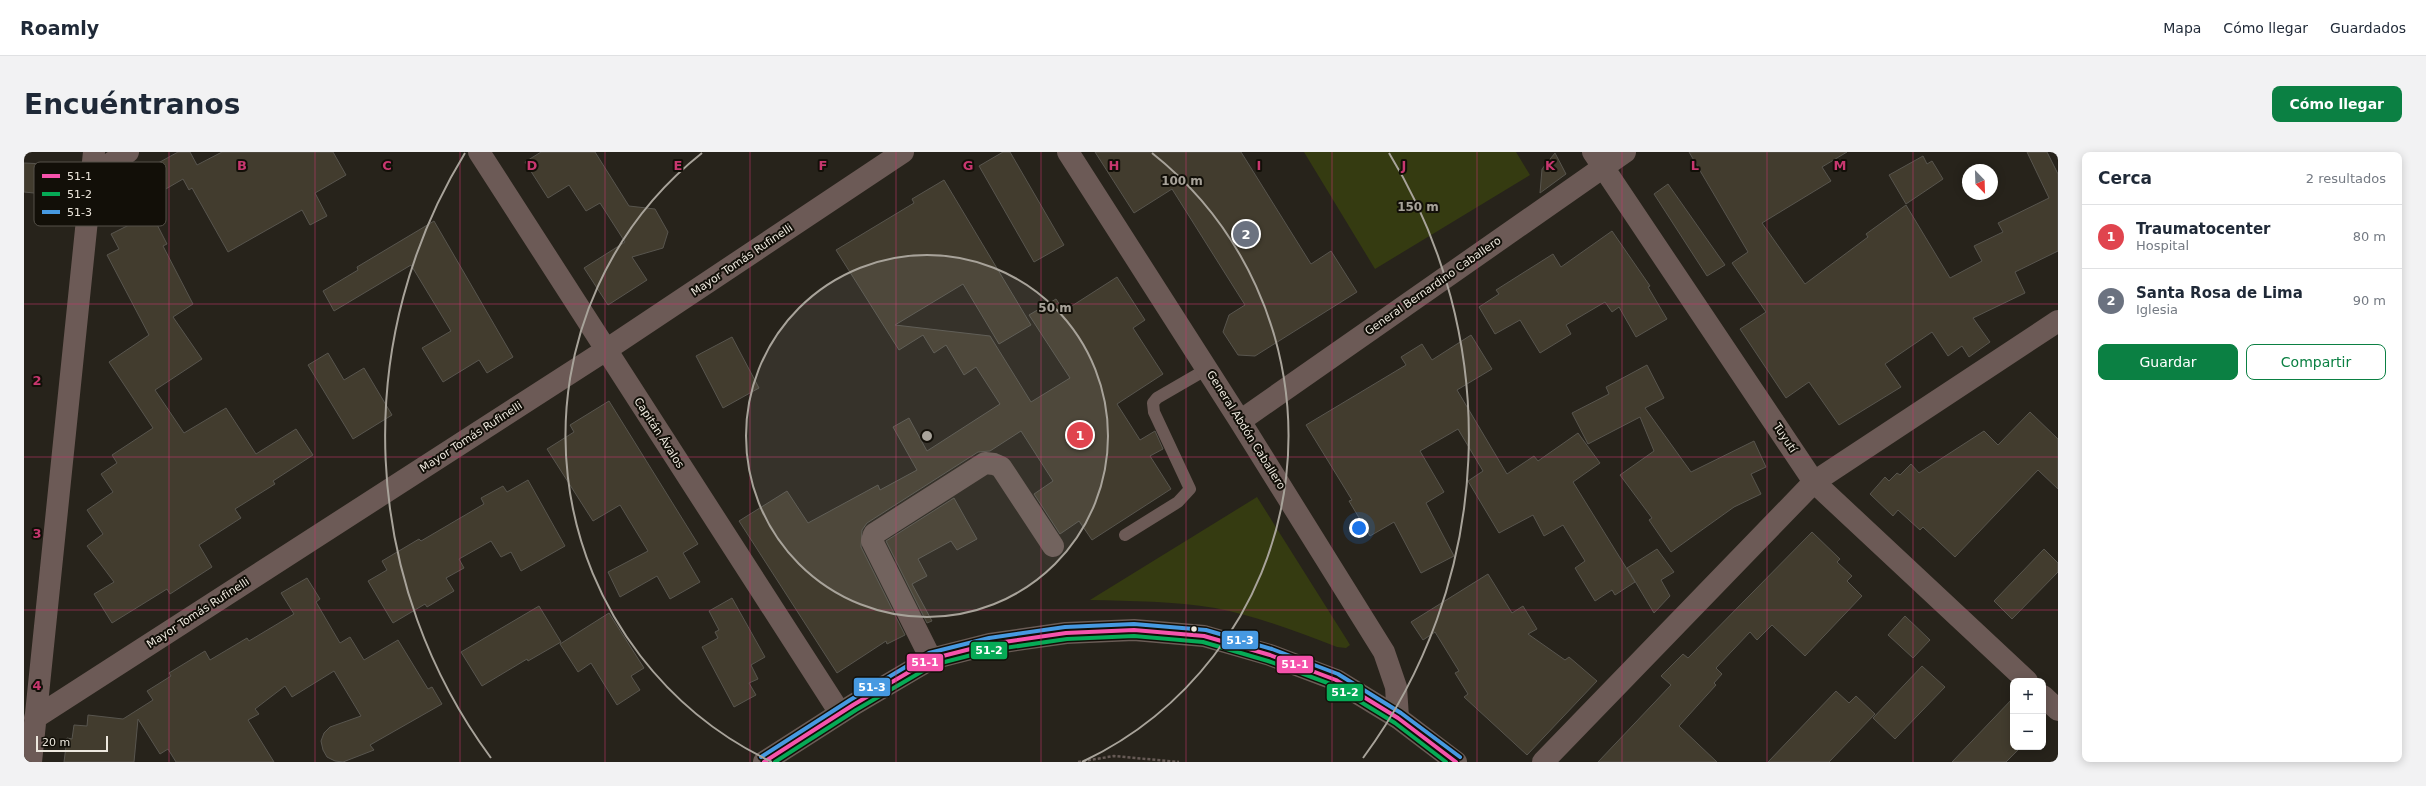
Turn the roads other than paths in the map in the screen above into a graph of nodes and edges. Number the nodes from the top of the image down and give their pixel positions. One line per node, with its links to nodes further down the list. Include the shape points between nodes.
1 (94, 152): 8 (street)
2 (128, 152): 9 (street)
3 (479, 152): 12 (street, Capitán Ávalos)
4 (903, 152): 12 (street, Mayor Tomás Rufinelli)
5 (1068, 152): 13 (street, General Abdón Caballero)
6 (1625, 152): 7 (street, General Bernardino Caballero)
7 (1598, 160): 14 (street, General Bernardino Caballero); 15 (street, Tuyutí)
8 (93, 162)
9 (113, 162)
10 (86, 226): 23 (street)
11 (2058, 321): 15 (street)
12 (606, 350): 22 (street, Capitán Ávalos); 23 (street, Mayor Tomás Rufinelli)
13 (1207, 369): 14 (street, General Abdón Caballero); 16 (lane, via 1157,398 1153,403 1154,412 1190,489 1178,502)
14 (1240, 421): 24 (street, General Abdón Caballero, via 1384,652 1396,687)
15 (1814, 482): 19 (street, Tuyutí); 28 (street)
16 (1124, 535)
17 (1052, 546): 18 (street, via 1001,467 990,463 985,463 873,535 872,541)
18 (931, 659): 22 (main road); 24 (main road, via 990,644 1066,633 1134,630 1204,636 1270,655 1336,680)
19 (2024, 678)
20 (2046, 699): 21 (street)
21 (2058, 710)
22 (840, 713): 26 (main road)
23 (35, 718): 25 (street)
24 (1398, 718): 27 (main road)
25 (31, 762)
26 (764, 762)
27 (1456, 762)
28 (1543, 762)

